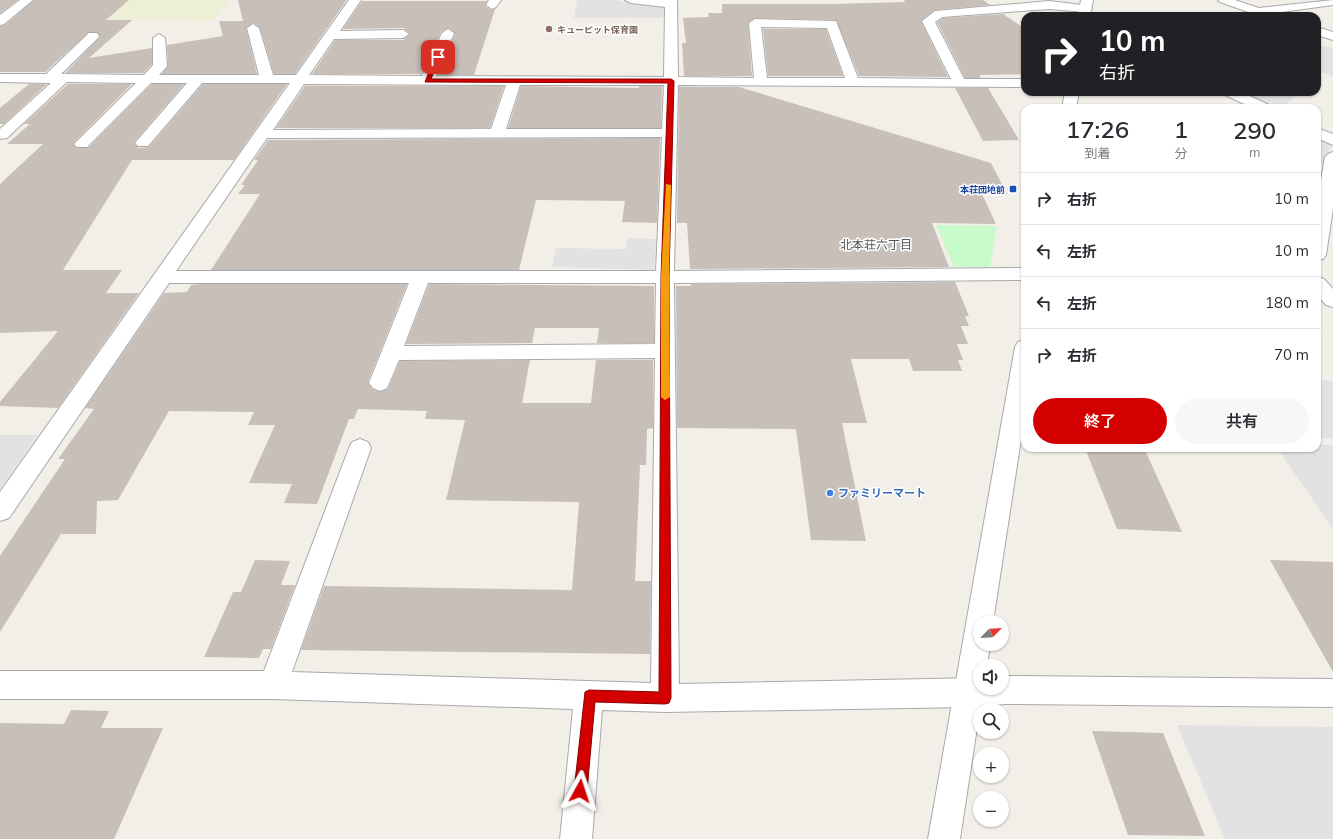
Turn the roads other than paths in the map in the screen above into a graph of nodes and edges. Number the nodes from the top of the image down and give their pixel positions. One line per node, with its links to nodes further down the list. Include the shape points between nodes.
1 (27, 0): 12 (street)
2 (356, 0): 17 (street)
3 (631, 0): 6 (street)
4 (981, 0): 9 (street)
5 (1224, 0): 10 (street)
6 (671, 2): 31 (street)
7 (1333, 2): 11 (street)
8 (1086, 8): 9 (street, via 1049,5)
9 (994, 10): 34 (street, via 939,14 928,21)
10 (1254, 12)
11 (1278, 12)
12 (0, 21)
13 (253, 28): 27 (street, via 268,74)
14 (1321, 32): 19 (street)
15 (448, 33): 29 (street)
16 (403, 34): 17 (street)
17 (332, 35): 28 (street)
18 (93, 36): 24 (street)
19 (1333, 36)
20 (160, 38): 25 (street, via 160,66)
21 (1321, 45): 22 (street)
22 (1333, 47)
23 (0, 78): 24 (street)
24 (56, 79): 25 (street); 42 (street)
25 (146, 79): 26 (street); 45 (street)
26 (198, 80): 27 (street); 44 (street)
27 (263, 80): 28 (street)
28 (300, 80): 29 (street); 40 (street)
29 (427, 81): 30 (street)
30 (514, 81): 31 (street); 39 (street)
31 (671, 81): 32 (street); 38 (street)
32 (761, 82): 33 (street); 33 (street, via 756,23 832,24)
33 (853, 82): 34 (street)
34 (960, 83): 35 (street)
35 (1021, 83)
36 (1238, 96): 37 (street)
37 (1256, 104)
38 (670, 132): 39 (street); 51 (street)
39 (497, 133): 40 (street)
40 (263, 134): 49 (street)
41 (1321, 134): 43 (street)
42 (2, 135)
43 (1333, 140)
44 (143, 143)
45 (82, 144)
46 (1333, 157): 47 (street)
47 (1321, 230)
48 (1021, 274): 51 (street)
49 (163, 277): 50 (street); 61 (street)
50 (421, 277): 51 (street); 57 (street)
51 (665, 277): 56 (street)
52 (1321, 278): 53 (street)
53 (1333, 279)
54 (1321, 288): 55 (street)
55 (1333, 301)
56 (665, 351): 57 (street); 67 (street)
57 (392, 353): 59 (street)
58 (1021, 371): 64 (street)
59 (380, 383)
60 (360, 448): 63 (street)
61 (0, 512)
62 (0, 685): 63 (street)
63 (273, 685): 66 (street)
64 (968, 693): 65 (street, via 1005,690); 67 (street); 69 (street)
65 (1333, 694)
66 (589, 696): 67 (street); 68 (street)
67 (665, 698)
68 (576, 839)
69 (944, 839)

